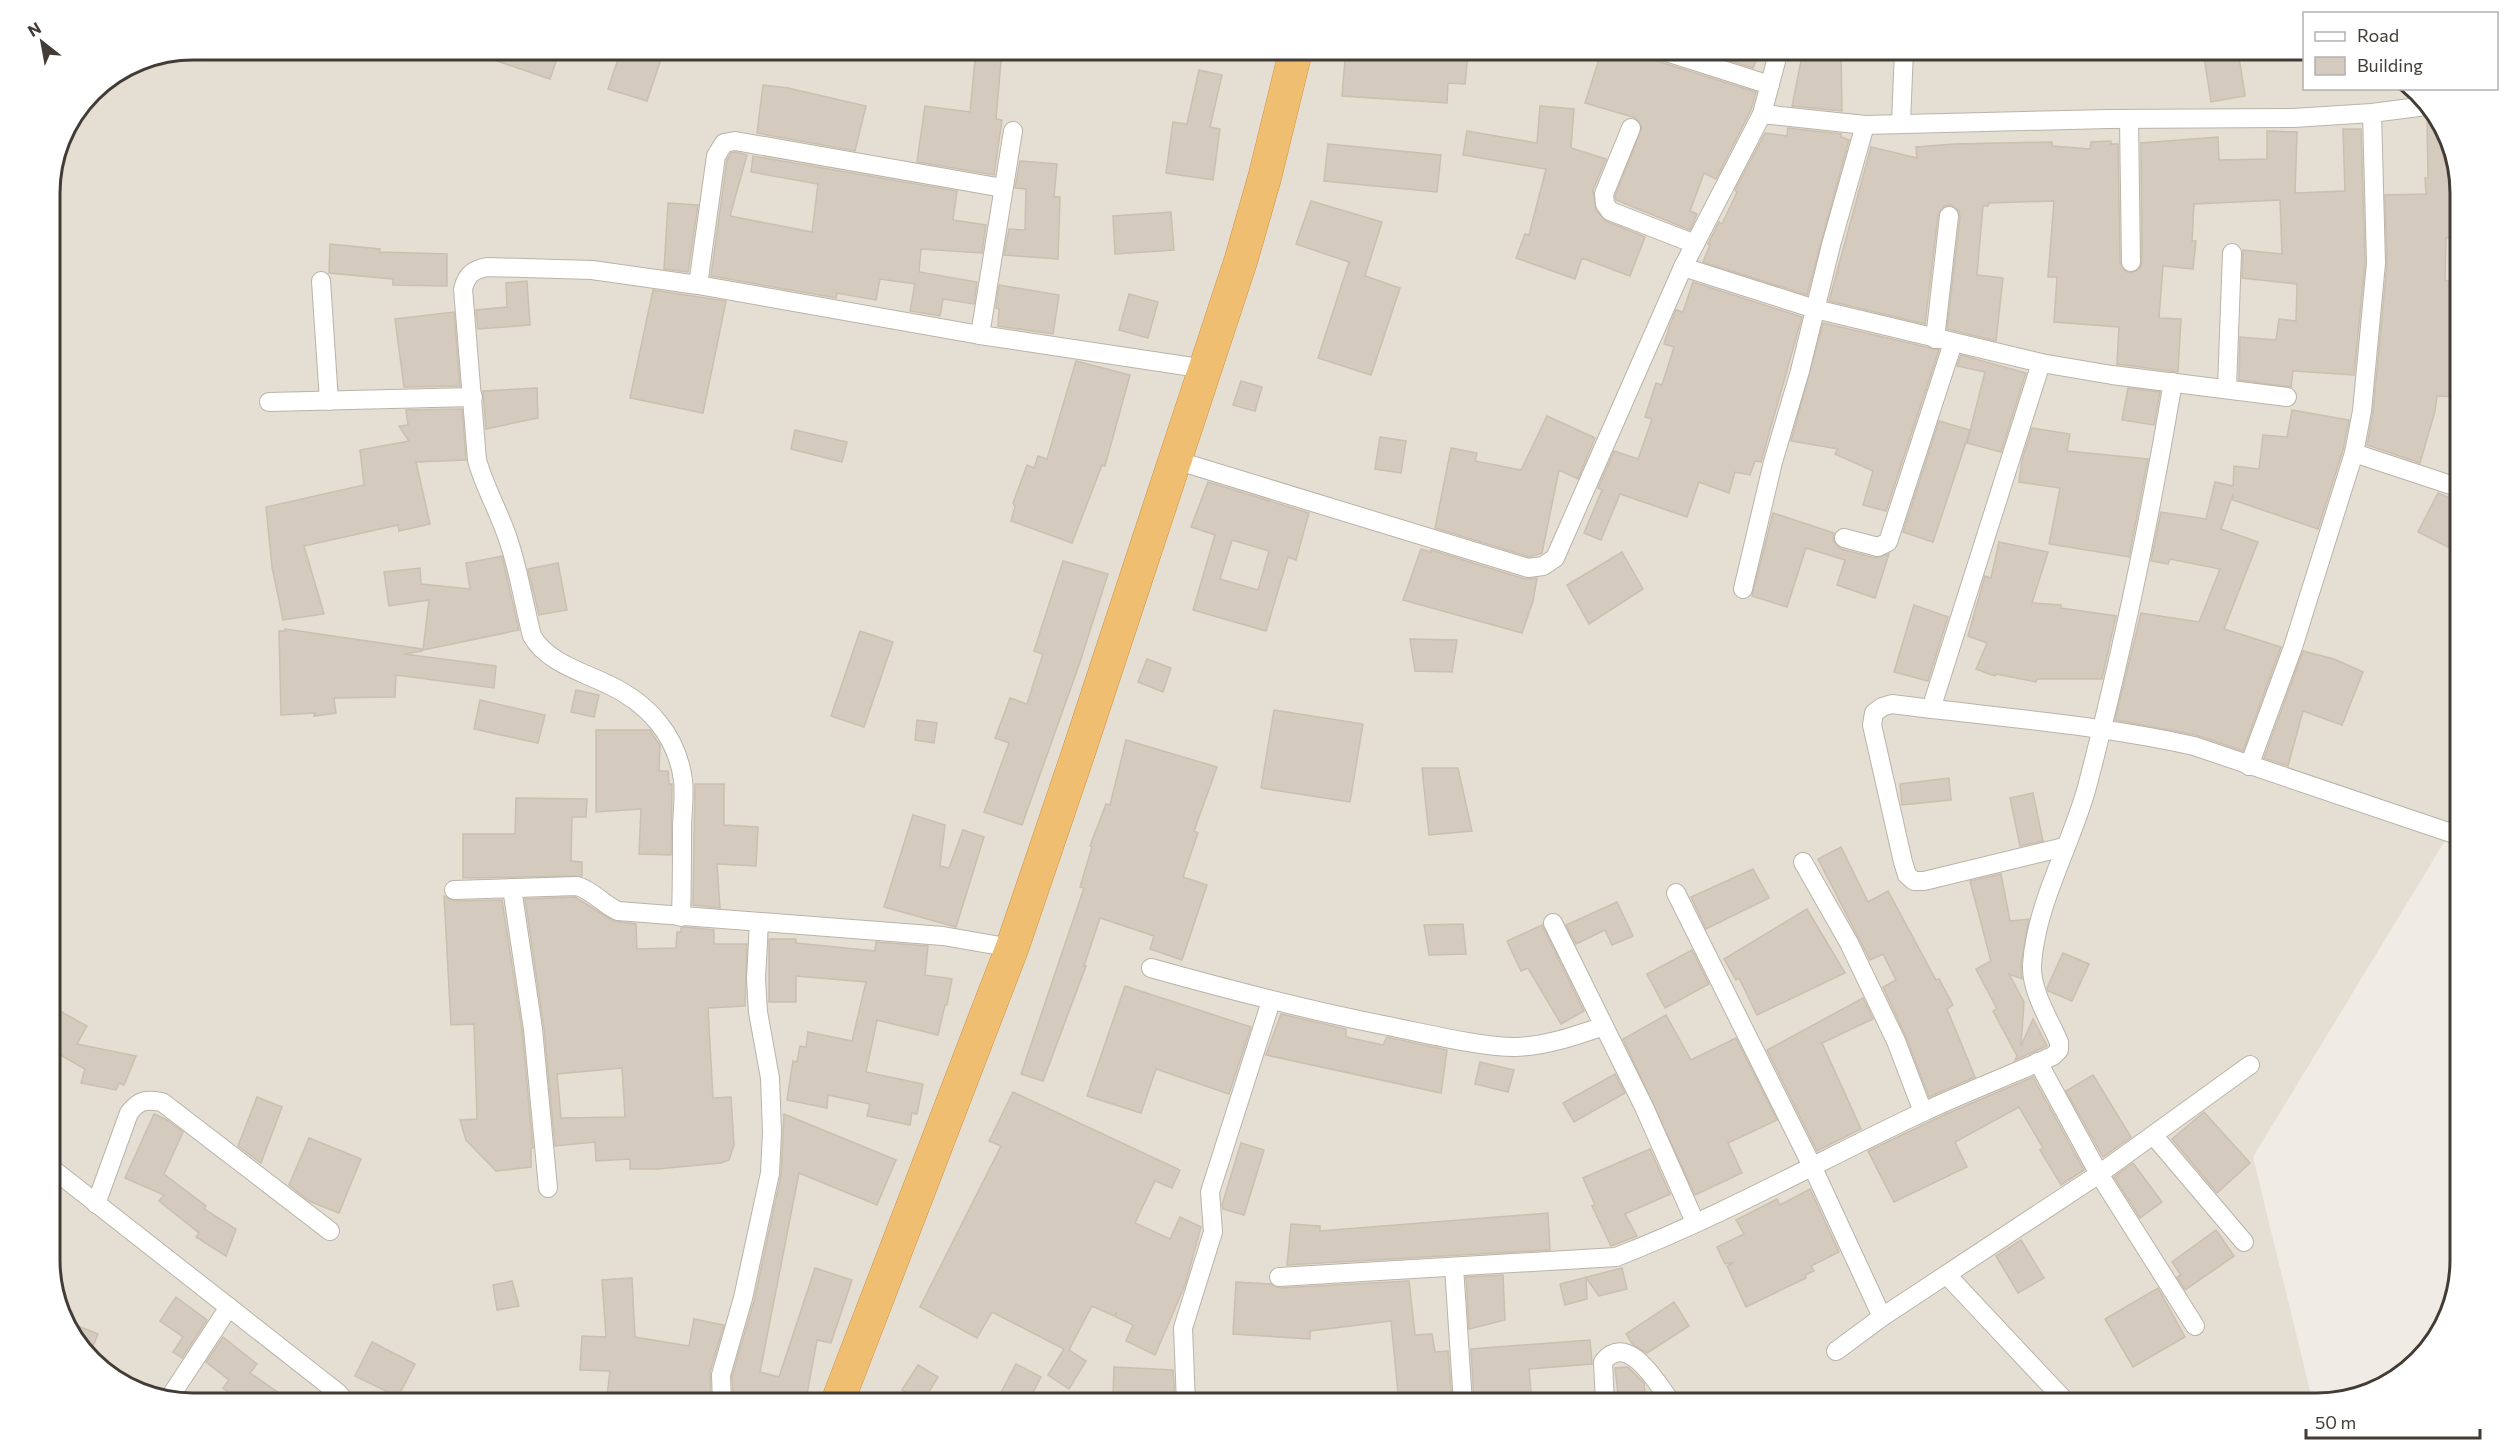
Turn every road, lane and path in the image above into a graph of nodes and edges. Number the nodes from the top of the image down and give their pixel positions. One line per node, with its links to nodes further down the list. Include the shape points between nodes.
1 (1294, 60): 26 (highway, via 1265,176)
2 (1691, 60): 5 (street)
3 (1776, 60): 5 (street)
4 (1904, 60): 10 (street)
5 (1770, 85): 8 (street)
6 (2418, 107): 7 (street)
7 (2372, 113): 9 (street, via 2293,118); 33 (street, via 2376,263 2362,411)
8 (1762, 114): 11 (street); 16 (street)
9 (2129, 119): 10 (street); 18 (street)
10 (1901, 123): 11 (street)
11 (1865, 125): 22 (street)
12 (1631, 128): 16 (street, via 1604,194 1605,204 1610,211)
13 (1012, 131): 14 (street)
14 (1003, 188): 21 (street, via 735,141 724,143 716,156); 23 (street)
15 (1948, 216): 24 (street)
16 (1695, 244): 19 (street)
17 (2232, 253): 28 (street)
18 (2131, 262)
19 (1683, 267): 22 (street); 34 (street, via 1555,558 1542,566 1528,568)
20 (321, 281): 31 (street)
21 (698, 285): 23 (street); 30 (street, via 592,270 475,270 466,277 463,289)
22 (1815, 309): 24 (street); 37 (street)
23 (980, 335): 26 (street)
24 (1944, 341): 25 (street); 36 (street, via 1888,543 1878,547)
25 (2042, 363): 27 (street); 38 (street)
26 (1206, 369): 34 (highway)
27 (2173, 382): 28 (street); 39 (street, via 2150,520)
28 (2227, 388): 29 (street)
29 (2287, 397)
30 (473, 398): 31 (street); 47 (street, via 477,460 484,486 510,543 532,636 539,649 642,704 662,726 676,755 683,780)
31 (329, 401): 32 (street)
32 (269, 402)
33 (2354, 453): 35 (street); 40 (street, via 2293,647)
34 (1175, 460): 50 (highway)
35 (2450, 485)
36 (1844, 538)
37 (1743, 589)
38 (1931, 709): 39 (street); 42 (street, via 1882,706 1874,713 1872,725 1907,875 1914,881 1924,881)
39 (2100, 729): 40 (street, via 2194,746); 42 (street, via 2086,789)
40 (2249, 766): 41 (street)
41 (2450, 833)
42 (2064, 847): 54 (street, via 2044,909 2032,967 2059,1050)
43 (1803, 862): 56 (street, via 1860,965 1896,1041)
44 (512, 888): 45 (street); 47 (street, via 577,886 618,911); 61 (street, via 534,1029)
45 (454, 890)
46 (1676, 893): 58 (street)
47 (681, 917): 48 (street)
48 (759, 922): 50 (street, via 943,936); 75 (street, via 756,979 770,1078 770,1173 744,1298 721,1375)
49 (1553, 923): 53 (street)
50 (1012, 948): 76 (highway)
51 (1151, 968): 52 (street)
52 (1271, 1001): 53 (street, via 1422,1033 1515,1047 1568,1038); 77 (street, via 1210,1192 1214,1232 1183,1328)
53 (1604, 1026): 63 (street)
54 (2038, 1062): 56 (street); 59 (street)
55 (2250, 1065): 57 (street)
56 (1923, 1112): 58 (street)
57 (2154, 1136): 59 (street); 65 (street)
58 (1813, 1168): 63 (street); 70 (street)
59 (2099, 1174): 67 (street); 71 (street)
60 (60, 1175): 62 (street)
61 (548, 1188)
62 (96, 1204): 64 (street, via 129,1113 137,1103 147,1100 162,1102); 69 (street)
63 (1695, 1222): 66 (street, via 1616,1257)
64 (330, 1231)
65 (2244, 1242)
66 (1454, 1267): 68 (street); 78 (street)
67 (1947, 1275): 70 (street); 81 (street)
68 (1279, 1277)
69 (229, 1307): 73 (street); 74 (street)
70 (1882, 1317): 72 (street)
71 (2194, 1326)
72 (1836, 1351)
73 (174, 1391)
74 (338, 1393)
75 (722, 1393)
76 (841, 1393)
77 (1186, 1393)
78 (1462, 1393)
79 (1604, 1393): 80 (street, via 1603,1362 1608,1355 1618,1352 1640,1361)
80 (1664, 1393)
81 (2057, 1393)

